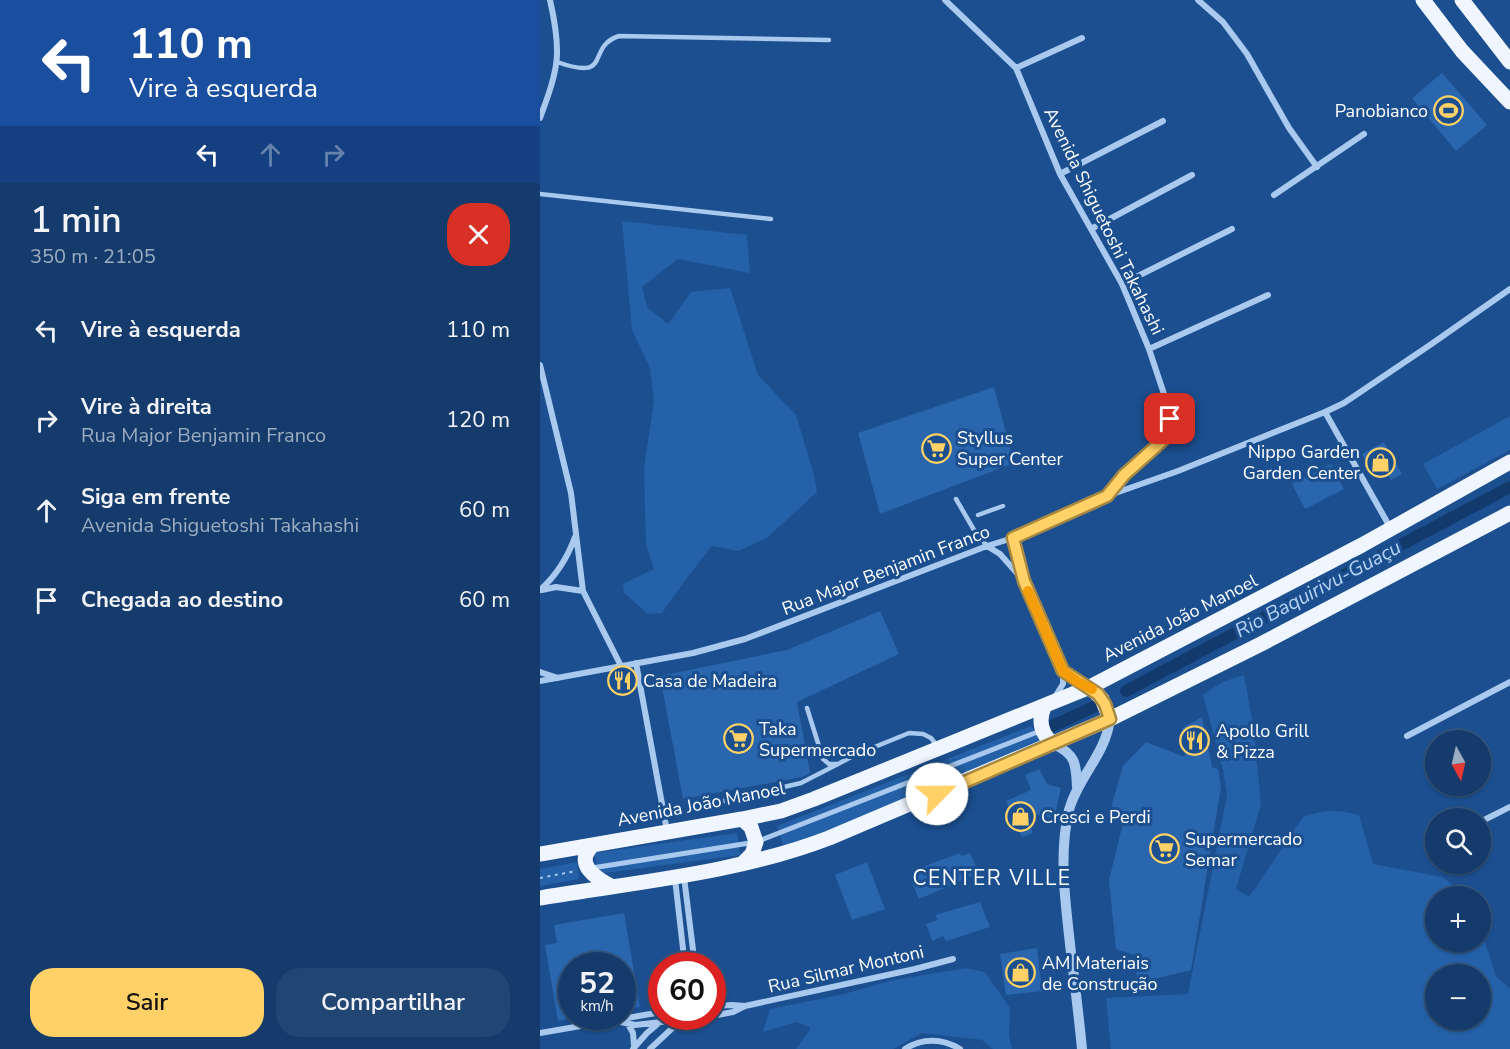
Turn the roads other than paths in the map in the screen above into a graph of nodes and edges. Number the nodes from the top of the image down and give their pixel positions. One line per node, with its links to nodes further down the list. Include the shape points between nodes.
1 (550, 0): 8 (street, via 558,38)
2 (945, 0): 10 (street, Avenida Shiguetoshi Takahashi)
3 (1198, 0): 15 (street, via 1223,22 1247,54 1289,128)
4 (1423, 0): 11 (main road, via 1462,51)
5 (1462, 0): 9 (main road)
6 (1082, 38): 10 (street)
7 (829, 40): 8 (lane, via 619,36 605,44 590,67 576,68)
8 (557, 62): 12 (street)
9 (1510, 62)
10 (1016, 68): 16 (street, Avenida Shiguetoshi Takahashi)
11 (1510, 102)
12 (540, 118)
13 (1163, 121): 16 (street)
14 (1364, 134): 15 (street)
15 (1317, 167): 19 (street)
16 (1060, 174): 21 (street, Avenida Shiguetoshi Takahashi)
17 (1192, 175): 21 (street)
18 (540, 194): 20 (lane)
19 (1274, 195)
20 (771, 219)
21 (1091, 229): 23 (street, Avenida Shiguetoshi Takahashi)
22 (1232, 229): 23 (street)
23 (1122, 284): 26 (street, Avenida Shiguetoshi Takahashi)
24 (1510, 289): 28 (street, Rua Major Benjamin Franco, via 1421,352)
25 (1268, 295): 26 (street)
26 (1149, 348): 30 (street, Avenida Shiguetoshi Takahashi, via 1167,403 1170,428)
27 (540, 365): 36 (street)
28 (1325, 412): 30 (street, Rua Major Benjamin Franco); 35 (street)
29 (1510, 462): 35 (main road, Avenida João Manoel)
30 (1107, 496): 37 (street, Rua Major Benjamin Franco)
31 (956, 499): 38 (lane)
32 (1003, 506): 34 (lane)
33 (1510, 513): 52 (main road)
34 (978, 515)
35 (1391, 529): 49 (main road, Avenida João Manoel)
36 (576, 534): 40 (street, via 562,565); 41 (street)
37 (1013, 538): 38 (street, Rua Major Benjamin Franco); 39 (street)
38 (987, 546): 39 (street, via 1000,554); 42 (street, Rua Major Benjamin Franco, via 755,636)
39 (1024, 581): 44 (street)
40 (540, 590): 41 (street, via 556,587)
41 (583, 591): 43 (street)
42 (636, 663): 43 (street, Rua Major Benjamin Franco); 63 (street)
43 (621, 666): 46 (street, Rua Major Benjamin Franco)
44 (1063, 671): 49 (street); 50 (street, via 1060,690)
45 (540, 672): 46 (street)
46 (558, 678): 47 (street, Rua Major Benjamin Franco)
47 (540, 681)
48 (1510, 682): 54 (street)
49 (1090, 687): 50 (main road, Avenida João Manoel); 52 (main road, via 1102,699)
50 (1044, 707): 53 (main road); 56 (main road, Avenida João Manoel)
51 (807, 708): 57 (lane, via 823,759)
52 (1110, 719): 55 (main road); 58 (street, via 1104,744)
53 (1042, 730): 55 (main road); 64 (street)
54 (1407, 736)
55 (1053, 744): 58 (street, via 1072,756); 67 (main road, via 829,838)
56 (940, 749): 57 (lane, via 932,738 909,733); 62 (main road, Avenida João Manoel, via 802,804)
57 (838, 764): 59 (lane, via 801,783)
58 (1077, 787): 87 (street, via 1065,832 1064,877)
59 (698, 807)
60 (1510, 807): 61 (street)
61 (1491, 816)
62 (742, 819): 63 (main road, Avenida João Manoel); 64 (main road, via 751,827)
63 (667, 832): 65 (main road, Avenida João Manoel)
64 (756, 842): 67 (main road, via 752,854); 68 (street)
65 (592, 845): 66 (main road, Avenida João Manoel); 68 (main road, via 587,853)
66 (540, 854)
67 (742, 864): 69 (main road)
68 (588, 869): 70 (main road, via 595,878)
69 (679, 875): 70 (main road); 72 (street); 73 (street)
70 (611, 886): 71 (main road)
71 (540, 898)
72 (684, 952)
73 (693, 952)
74 (953, 959): 76 (street, Rua Silmar Montoni)
75 (726, 1005): 76 (street, Rua Silmar Montoni)
76 (745, 1006): 77 (street, Rua Silmar Montoni)
77 (726, 1013)
78 (559, 1030): 82 (street)
79 (631, 1030): 83 (street)
80 (651, 1030): 83 (street)
81 (670, 1030): 84 (street)
82 (540, 1033)
83 (634, 1048)
84 (650, 1049)
85 (904, 1049): 86 (street, via 925,1041)
86 (960, 1049)
87 (1082, 1049)

